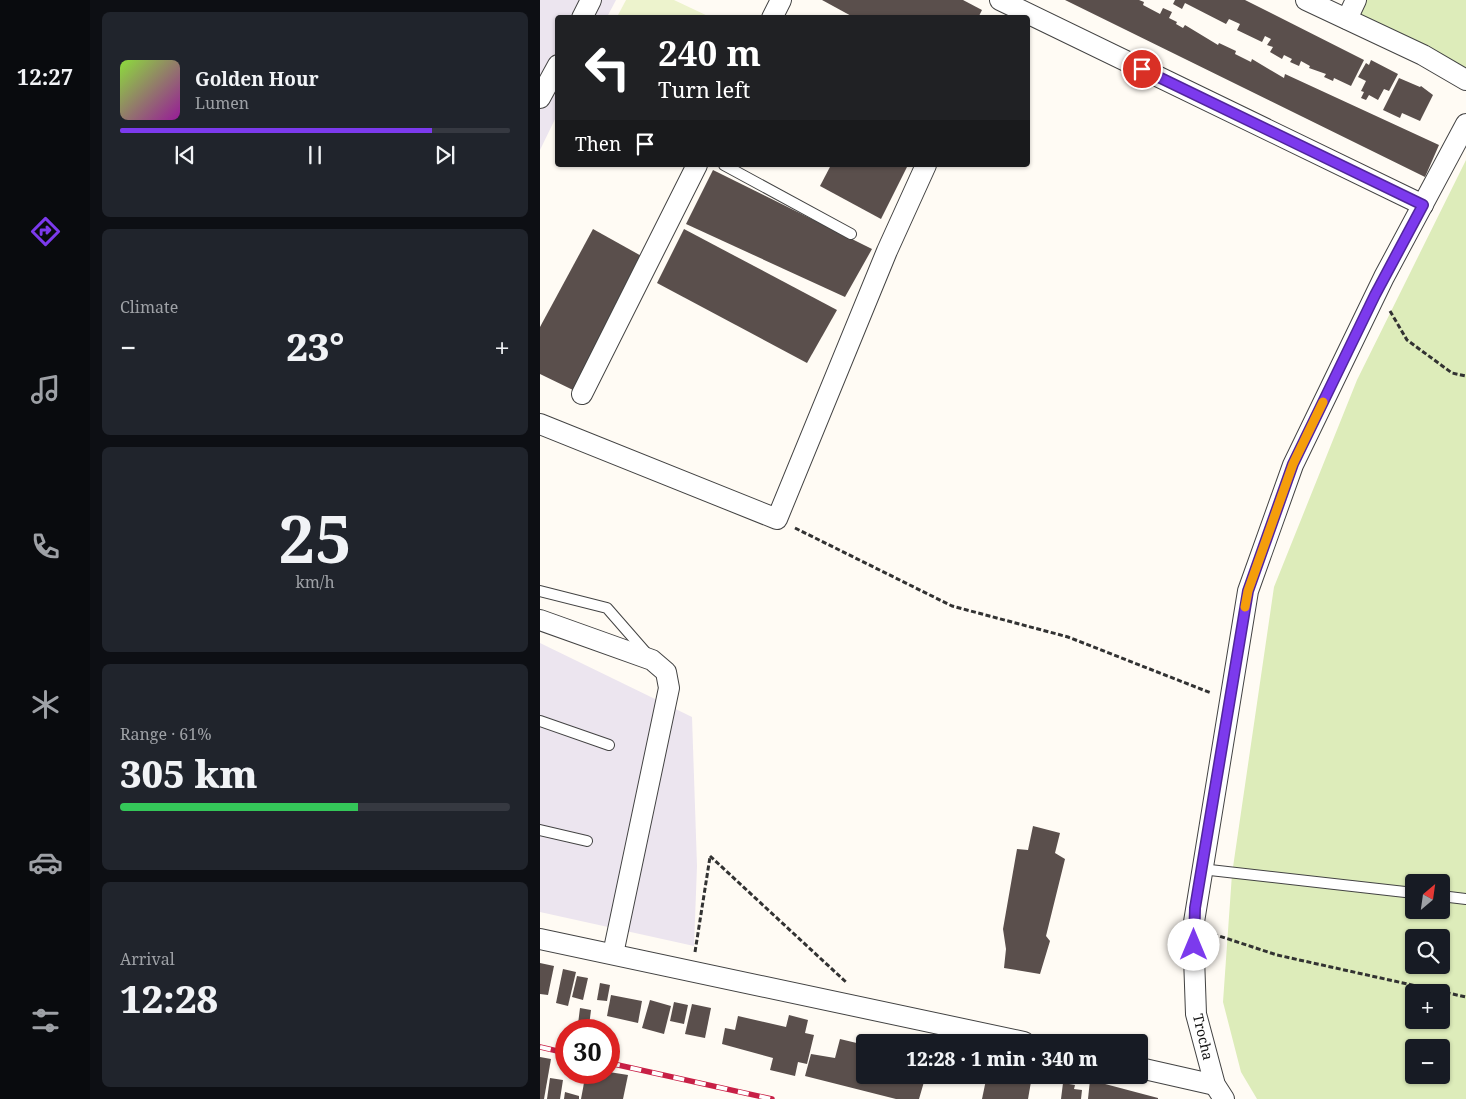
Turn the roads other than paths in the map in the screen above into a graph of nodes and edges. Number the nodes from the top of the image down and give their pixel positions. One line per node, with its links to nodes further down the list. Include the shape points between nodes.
1 (591, 0): 6 (street)
2 (780, 0): 7 (street)
3 (1001, 0): 8 (street); 17 (street)
4 (1306, 0): 9 (street)
5 (1356, 0): 9 (street)
6 (584, 15)
7 (773, 15)
8 (995, 15)
9 (1346, 19): 11 (street, via 1423,55)
10 (555, 70): 12 (street)
11 (1466, 80)
12 (540, 98)
13 (1466, 124): 17 (street, Trocha)
14 (697, 167): 19 (street)
15 (728, 167): 18 (lane)
16 (925, 167): 20 (street, via 777,518)
17 (1423, 205): 28 (street, Trocha, via 1375,295 1290,474 1248,591)
18 (851, 234)
19 (582, 394)
20 (540, 424)
21 (540, 591): 23 (lane, via 607,608)
22 (540, 620): 23 (street)
23 (652, 660): 33 (street, via 666,672 670,688)
24 (540, 721): 25 (lane)
25 (609, 745)
26 (540, 830): 27 (lane)
27 (587, 840)
28 (1202, 869): 29 (lane); 36 (street, Trocha, via 1193,928 1196,1014)
29 (1405, 892)
30 (1450, 897): 31 (lane)
31 (1466, 899)
32 (540, 939): 33 (street)
33 (612, 954): 34 (street)
34 (986, 1034)
35 (1148, 1070): 36 (street)
36 (1219, 1092)

